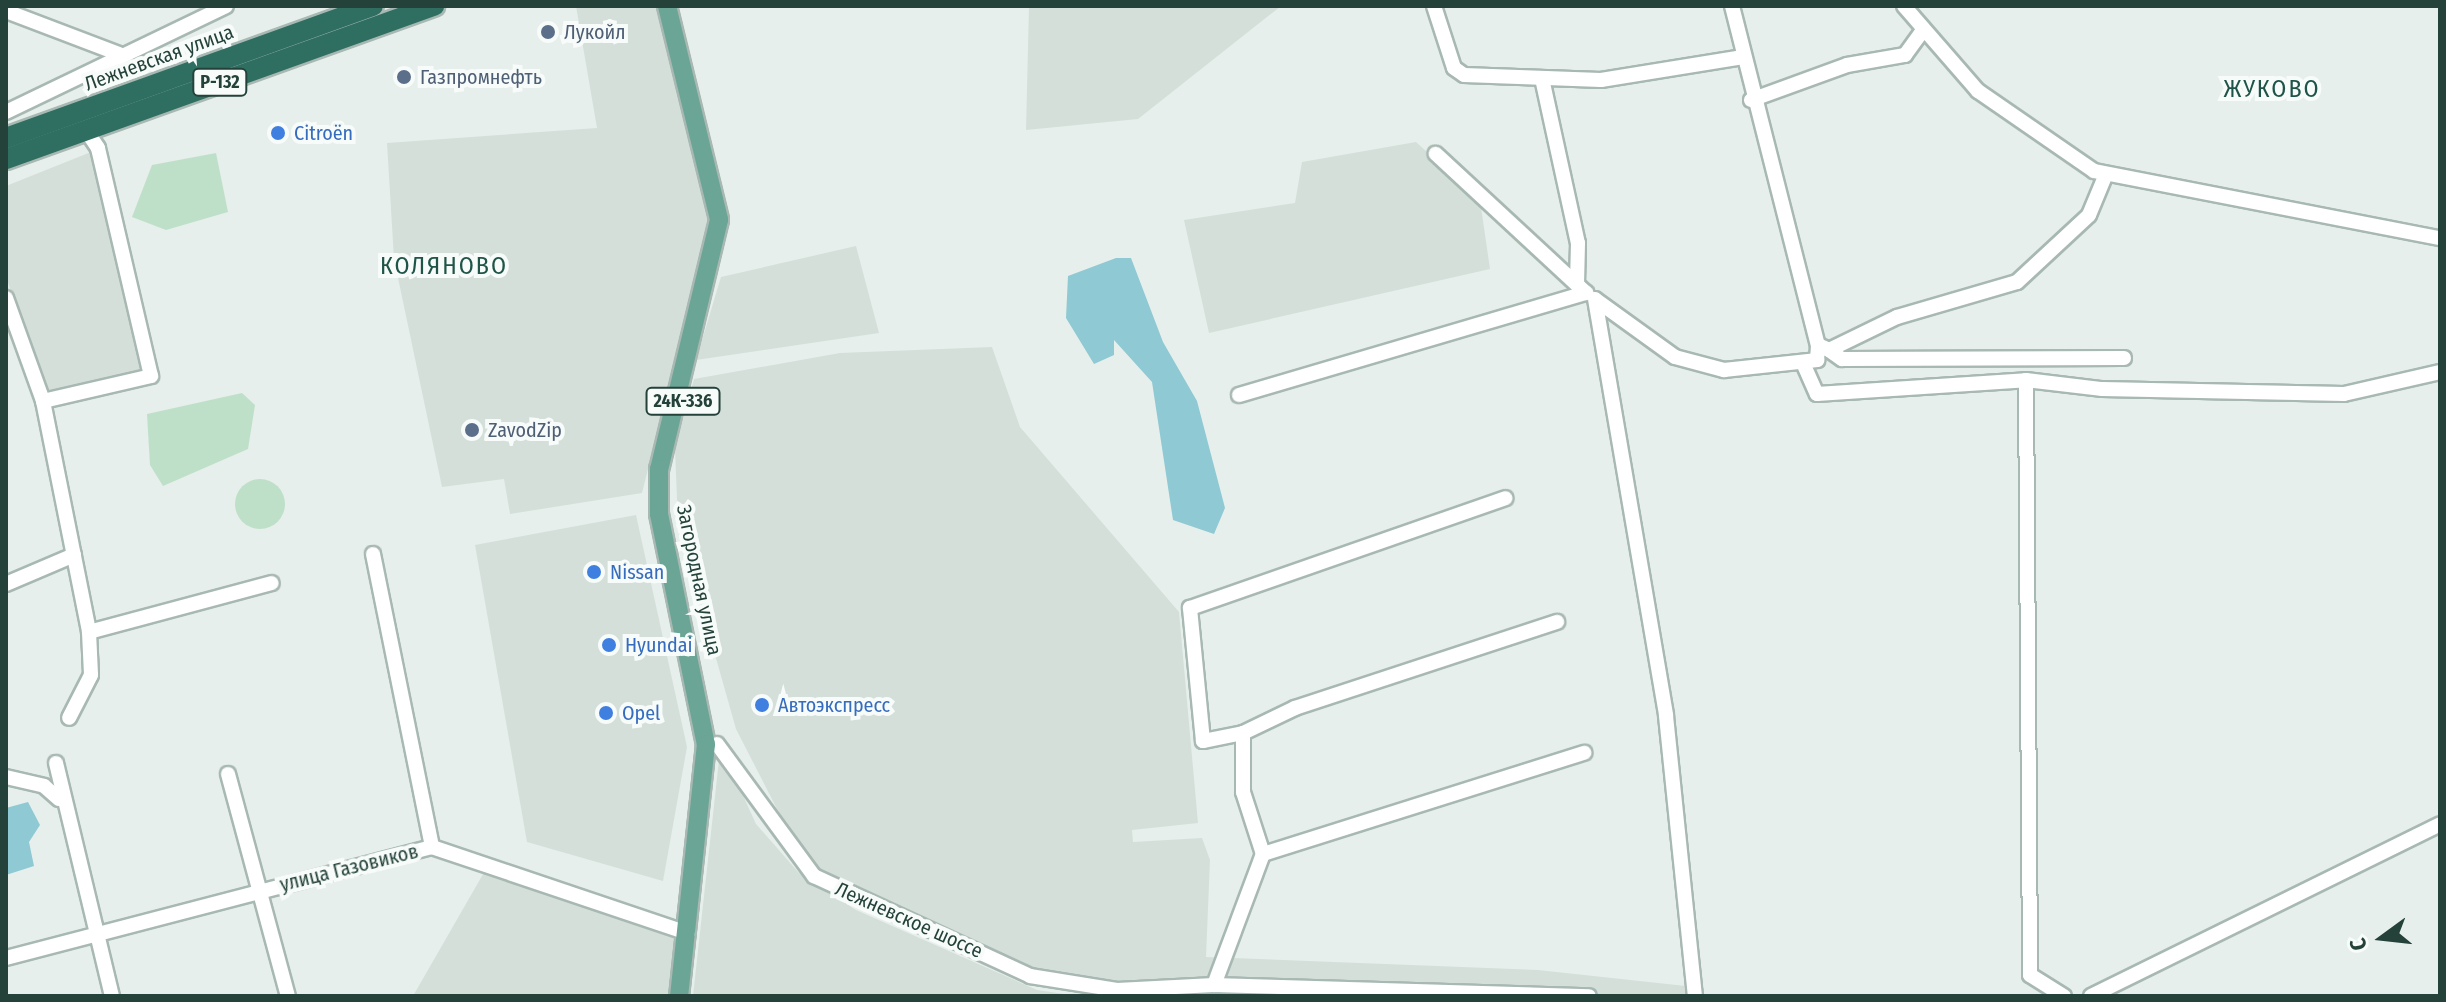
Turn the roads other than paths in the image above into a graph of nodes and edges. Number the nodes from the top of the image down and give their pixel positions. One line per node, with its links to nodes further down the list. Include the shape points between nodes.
1 (226, 6): 11 (street)
2 (373, 6): 17 (highway, Лежневская улица / Р-132)
3 (434, 6): 16 (highway, Р-132)
4 (667, 6): 41 (main road, Загородная улица / 24К-336, via 719,220 659,469 659,514)
5 (677, 6): 41 (main road, Загородная улица / 24К-336, via 727,204 722,263 684,394 669,501)
6 (1434, 6): 13 (street, via 1454,68 1464,75 1533,74)
7 (1732, 6): 12 (street)
8 (1904, 6): 10 (street)
9 (6, 11): 11 (street)
10 (1923, 30): 14 (street, via 1905,55 1847,65); 20 (street, via 2007,115)
11 (119, 54): 15 (street)
12 (1743, 57): 13 (street, via 1637,78); 14 (street)
13 (1543, 83): 22 (street)
14 (1751, 100): 25 (street)
15 (6, 112)
16 (86, 130): 19 (highway, Р-132); 31 (street, via 102,163 151,376)
17 (6, 138)
18 (1436, 154): 22 (street)
19 (6, 159)
20 (2106, 174): 21 (street); 25 (street, via 2089,215 2017,282 1897,317)
21 (2440, 238)
22 (1586, 292): 27 (street, via 1675,357 1741,371); 30 (street); 60 (street, via 1666,716)
23 (6, 298): 24 (street)
24 (10, 331): 31 (street)
25 (1824, 348): 26 (street, via 1870,359); 27 (street, via 1817,360)
26 (2124, 358)
27 (1803, 363): 29 (street, via 1817,394)
28 (2440, 372): 29 (street, via 2344,394 2102,389)
29 (2026, 380): 61 (street, via 2030,975)
30 (1239, 395)
31 (43, 401): 34 (street)
32 (1505, 498): 40 (street, via 1190,608 1203,741)
33 (373, 554): 48 (street)
34 (74, 555): 36 (street); 38 (street)
35 (272, 583): 38 (street)
36 (6, 584)
37 (1557, 622): 40 (street, via 1295,708)
38 (89, 632): 39 (street, via 91,675)
39 (69, 718)
40 (1243, 733): 49 (street, via 1243,792)
41 (712, 744): 51 (main road, 24К-336); 54 (street, Лежневское шоссе, via 798,864 867,906 938,929 1030,976 1073,986); 58 (main road, 24К-336)
42 (1584, 753): 49 (street)
43 (56, 763): 46 (street)
44 (228, 774): 50 (street)
45 (6, 777): 46 (street, via 44,786)
46 (59, 799): 52 (street)
47 (2440, 824): 62 (street)
48 (432, 847): 50 (street, улица Газовиков); 51 (street, улица Газовиков)
49 (1263, 854): 54 (street)
50 (261, 891): 52 (street, улица Газовиков); 56 (street)
51 (688, 933): 57 (main road, 24К-336)
52 (95, 935): 53 (street, улица Газовиков); 55 (street)
53 (6, 958)
54 (1214, 985): 59 (street, Лежневское шоссе)
55 (112, 996)
56 (288, 996)
57 (679, 996)
58 (690, 996)
59 (1589, 996)
60 (1695, 996)
61 (2064, 996)
62 (2091, 996)

